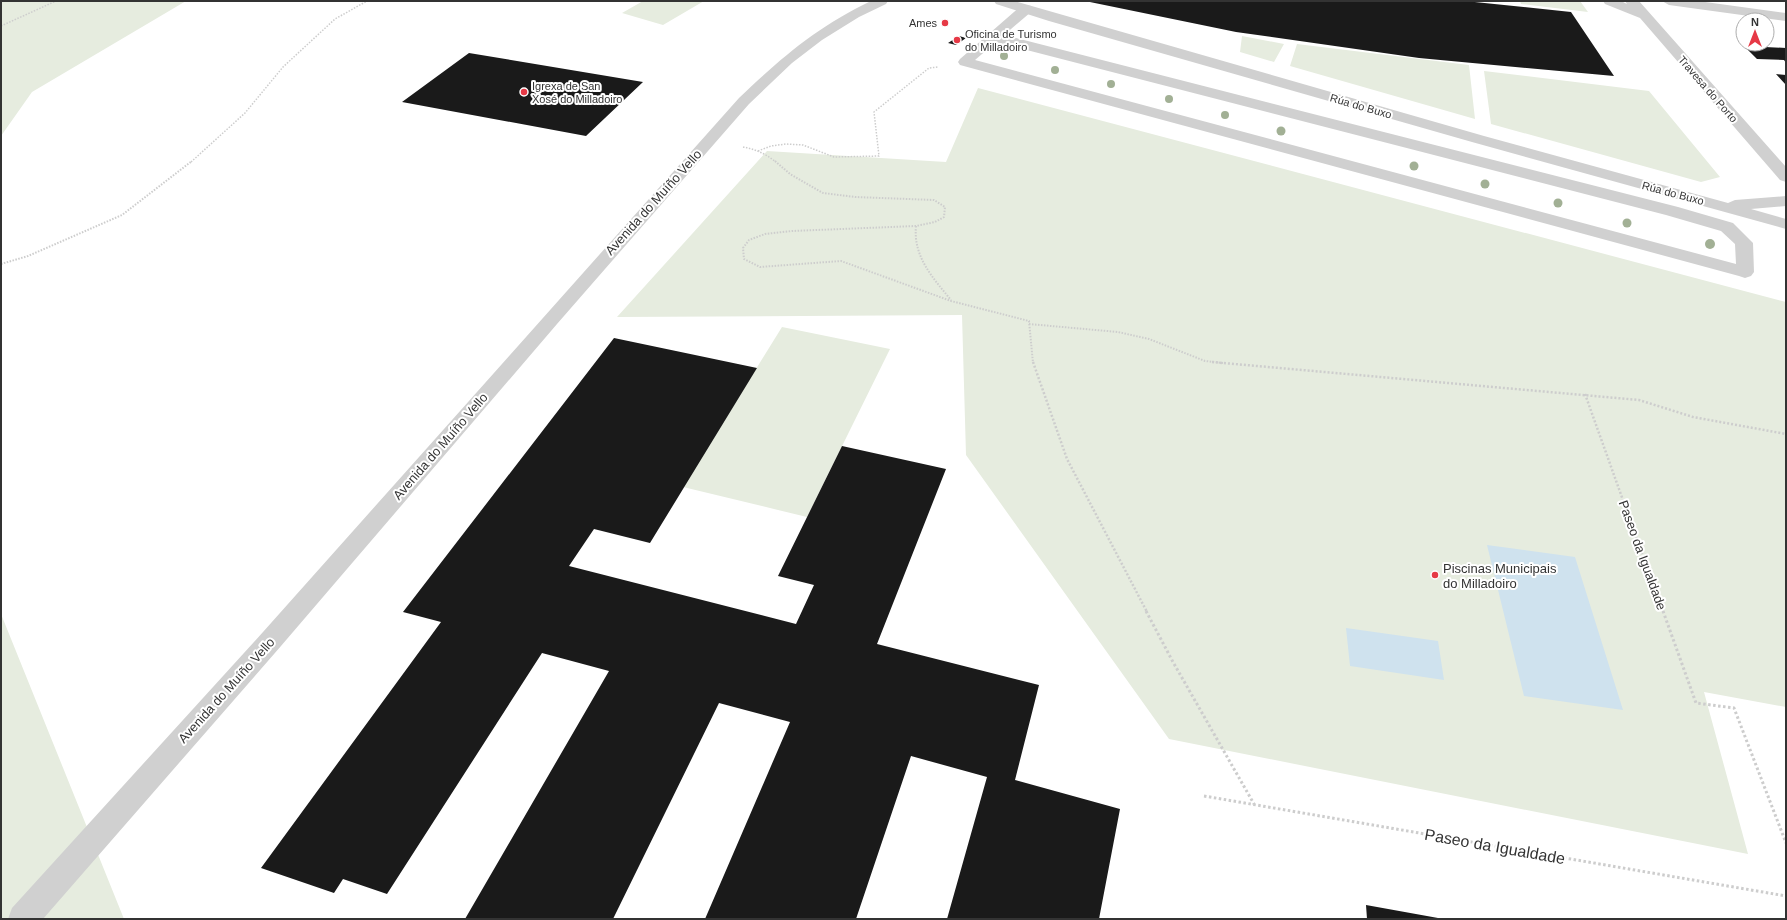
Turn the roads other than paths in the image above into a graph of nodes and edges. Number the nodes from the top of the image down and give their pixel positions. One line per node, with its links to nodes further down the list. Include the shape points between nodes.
1 (881, 1): 15 (street, Avenida do Muíño Vello, via 835,26 787,60 752,91 278,633)
2 (1001, 1): 6 (street, Rúa do Buxo)
3 (1610, 1): 7 (street)
4 (1632, 1): 7 (street, Travesa do Porto)
5 (1669, 1): 8 (street)
6 (1026, 9): 9 (street); 12 (street, Rúa do Buxo)
7 (1644, 16): 10 (street, Travesa do Porto)
8 (1786, 17)
9 (994, 37): 14 (street); 14 (street, via 965,62 1745,272 1744,243)
10 (1786, 177)
11 (1786, 201): 12 (street, Rúa do Buxo)
12 (1722, 207): 13 (street, Rúa do Buxo); 14 (street)
13 (1786, 224)
14 (1727, 227)
15 (22, 919)

